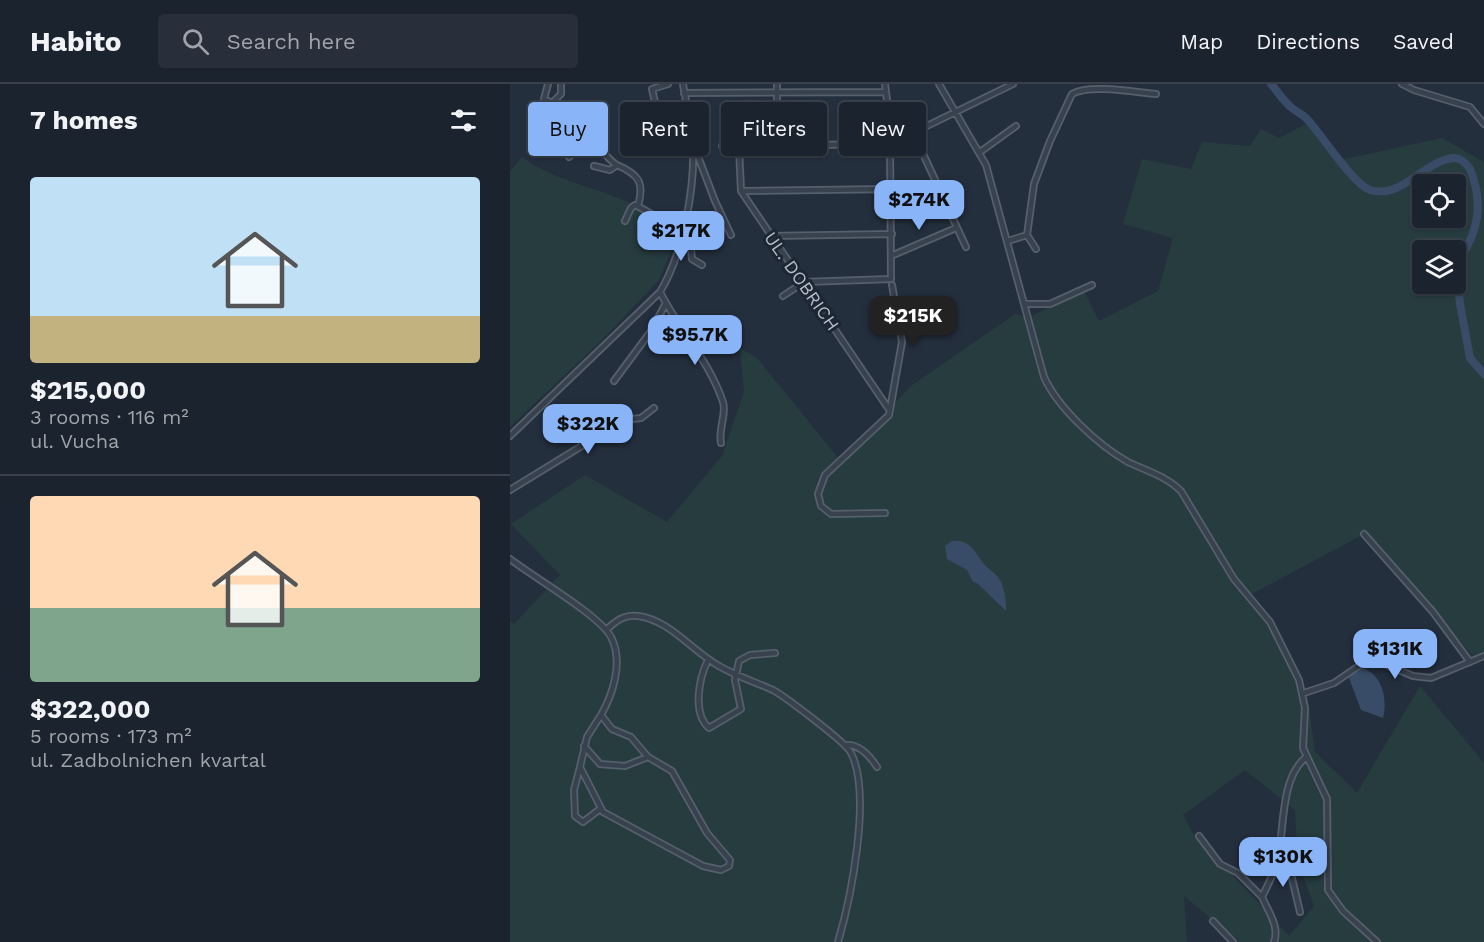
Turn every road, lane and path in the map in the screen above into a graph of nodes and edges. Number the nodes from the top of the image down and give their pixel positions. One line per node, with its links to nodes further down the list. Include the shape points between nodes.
1 (548, 84): 2 (street, via 544,99 552,103 561,94)
2 (561, 84)
3 (668, 84): 14 (street, via 651,89)
4 (683, 84): 11 (street)
5 (777, 84): 12 (street)
6 (885, 84): 10 (street)
7 (939, 84): 18 (street)
8 (1013, 84): 18 (street)
9 (1402, 84): 19 (street, via 1470,107)
10 (886, 92): 12 (street); 17 (street)
11 (684, 93): 12 (street); 15 (street)
12 (777, 93): 16 (street)
13 (1156, 94): 39 (street, via 1113,89 1072,94 1034,184)
14 (654, 102)
15 (686, 102)
16 (777, 102)
17 (887, 102)
18 (955, 114): 20 (street); 22 (street)
19 (1484, 124)
20 (926, 126)
21 (1016, 126): 22 (street)
22 (980, 152): 41 (street)
23 (692, 156): 36 (street)
24 (697, 156): 37 (street)
25 (739, 156): 32 (street)
26 (891, 156): 31 (street)
27 (924, 156): 35 (street)
28 (569, 157): 29 (street, via 591,140)
29 (617, 165): 30 (street, via 610,170); 33 (street, via 628,168 640,185)
30 (594, 166)
31 (892, 189): 32 (street); 38 (street)
32 (741, 191): 40 (street, UL. DOBRICH)
33 (638, 206): 34 (street, via 633,206); 36 (street)
34 (625, 221)
35 (956, 228): 42 (street); 44 (street)
36 (682, 231): 45 (street, via 690,238 692,260); 49 (street, via 671,274)
37 (731, 234)
38 (892, 234): 40 (street); 44 (street)
39 (1027, 235): 41 (street); 43 (street)
40 (771, 236): 46 (street, UL. DOBRICH)
41 (1008, 241): 52 (street)
42 (966, 247)
43 (1036, 249)
44 (891, 256): 46 (street, via 891,279)
45 (702, 265)
46 (804, 282): 50 (street); 55 (street, UL. DOBRICH)
47 (892, 285): 55 (street, via 902,342)
48 (1092, 285): 52 (street, via 1050,304)
49 (660, 292): 51 (street); 56 (street)
50 (783, 296)
51 (666, 303): 53 (street, via 651,331); 57 (street, via 706,361 723,403)
52 (1025, 304): 68 (street, via 1044,377 1058,401 1112,451 1181,491 1234,579 1270,622)
53 (614, 381)
54 (654, 408): 58 (street, via 640,418 624,420)
55 (888, 408): 59 (street, via 885,422 825,475 818,494 821,506 831,514)
56 (510, 435)
57 (721, 443)
58 (510, 490)
59 (885, 513)
60 (1364, 534): 66 (street, via 1433,612)
61 (510, 560): 62 (street)
62 (606, 630): 65 (street, via 621,617 648,618); 69 (street, via 615,647 615,671 612,696)
63 (775, 653): 67 (street, via 744,657)
64 (1484, 656): 66 (street)
65 (708, 660): 67 (street); 67 (street, via 699,707 707,728 741,709)
66 (1470, 662): 68 (street, via 1431,678 1366,661 1334,683)
67 (735, 675): 70 (street, via 776,692)
68 (1304, 693): 73 (street)
69 (601, 715): 71 (street); 72 (street, via 612,729 637,742)
70 (846, 745): 75 (street, via 863,751); 82 (street, via 856,767 859,815 853,870)
71 (584, 746): 72 (street, via 600,764 626,766); 74 (street)
72 (648, 757): 76 (street, via 672,771 707,833 730,860 729,866 721,870 703,866)
73 (1305, 758): 78 (street, via 1298,766 1285,803); 85 (street, via 1327,799 1328,890 1343,911)
74 (580, 766): 76 (street); 76 (street, via 574,790 575,816 583,822)
75 (877, 767)
76 (600, 809)
77 (1199, 836): 79 (street, via 1217,861 1238,873)
78 (1279, 851): 79 (street); 80 (street, via 1286,853)
79 (1262, 897): 84 (street, via 1274,924)
80 (1300, 912)
81 (1213, 921): 83 (street)
82 (838, 942)
83 (1233, 942)
84 (1274, 942)
85 (1377, 942)

